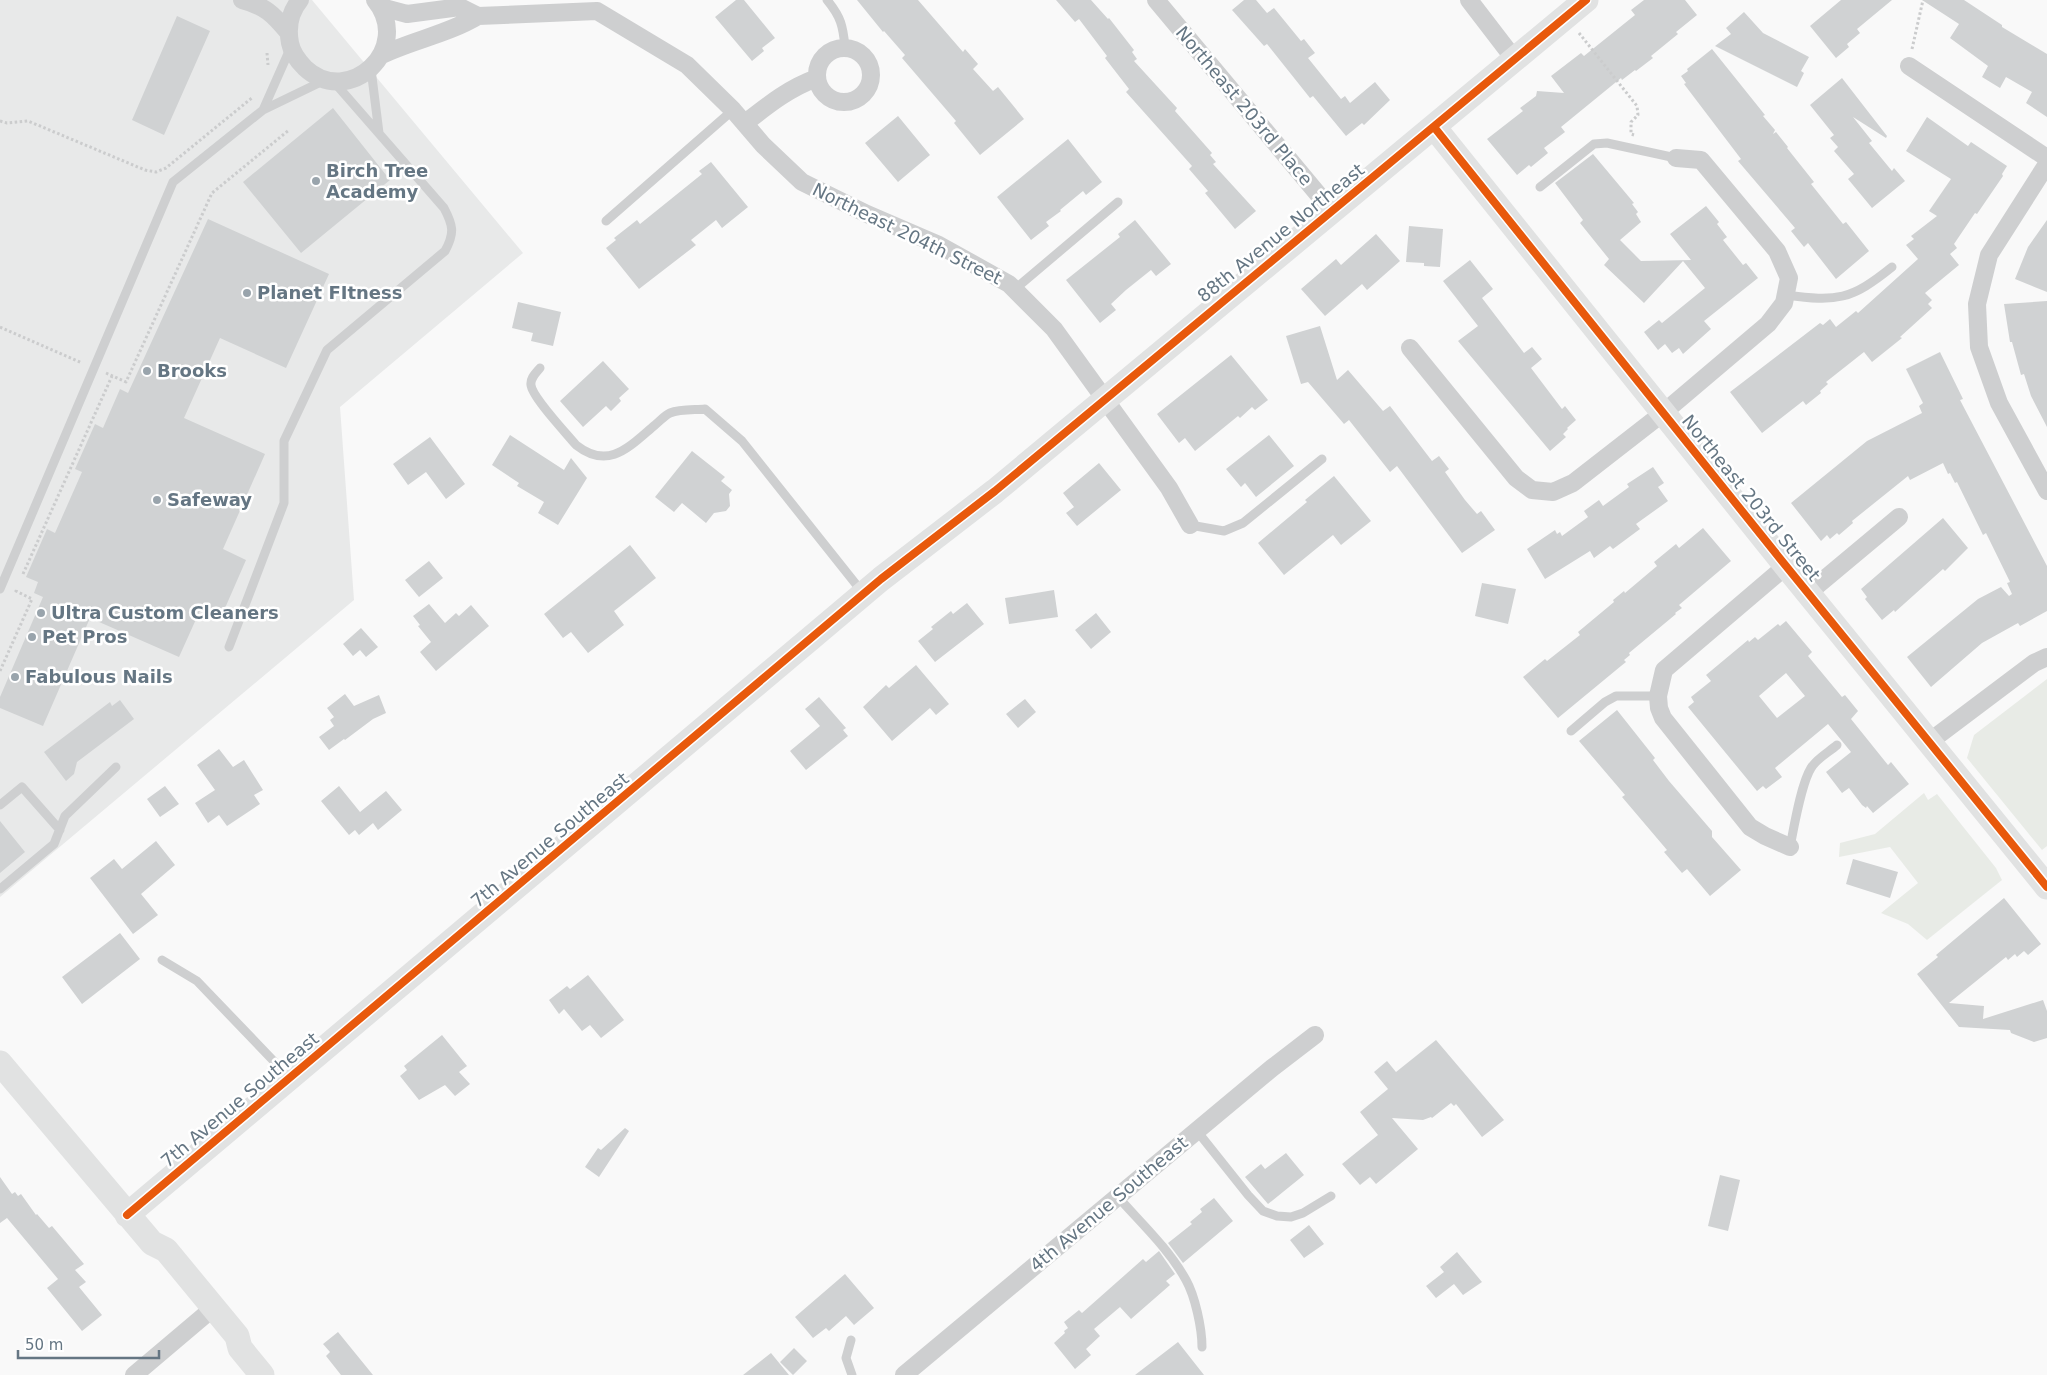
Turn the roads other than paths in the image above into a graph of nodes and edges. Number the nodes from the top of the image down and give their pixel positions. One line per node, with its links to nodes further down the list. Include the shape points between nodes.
1 (242, 0): 10 (street, via 256,3 273,14)
2 (300, 0): 10 (street, via 291,16)
3 (827, 0): 11 (lane, via 841,20)
4 (1156, 0): 26 (street, Northeast 203rd Place)
5 (1469, 0): 12 (street)
6 (1586, 0): 12 (street, 88th Avenue Northeast)
7 (378, 4): 9 (street, via 407,14 460,7); 13 (street, via 387,23 387,40)
8 (599, 6): 9 (street); 18 (street, Northeast 204th Street, via 687,65)
9 (478, 16): 13 (street, via 459,27 405,44)
10 (289, 40): 16 (street, via 298,62 310,73); 17 (lane)
11 (845, 48): 15 (street, via 836,49 821,60); 15 (street, via 862,54 868,62 871,79 864,95 839,102 824,94)
12 (1515, 60): 19 (street, 88th Avenue Northeast)
13 (377, 62): 16 (street, via 358,77); 20 (lane)
14 (1908, 66): 22 (street)
15 (817, 78): 18 (street, via 799,84)
16 (329, 80): 17 (lane); 20 (lane)
17 (263, 110): 41 (lane, via 173,182)
18 (739, 117): 27 (lane); 29 (street, Northeast 204th Street, via 763,146 802,182 939,245)
19 (1434, 127): 26 (street, 88th Avenue Northeast); 34 (street, Northeast 203rd Street)
20 (379, 134): 44 (lane, via 444,208 452,224 451,240 446,251 327,350 284,441 284,503)
21 (1676, 158): 24 (lane, via 1607,143 1594,144); 30 (street, via 1700,160 1777,251 1789,278)
22 (2047, 158)
23 (2047, 164): 36 (street, via 1989,255 1977,304 1979,347 1999,403)
24 (1540, 187)
25 (1118, 202): 29 (lane)
26 (1332, 211): 33 (street, 88th Avenue Northeast)
27 (606, 221)
28 (1892, 267): 30 (lane, via 1872,283 1843,298 1818,300)
29 (1015, 289): 33 (street, Northeast 204th Street, via 1054,329)
30 (1786, 295): 34 (street, via 1784,303 1768,324)
31 (1410, 348): 34 (street, via 1516,478 1532,490 1553,492 1573,483)
32 (540, 368): 43 (lane, via 530,384 537,398 576,445 598,456 615,454 628,447 670,413 705,409 742,441)
33 (1105, 399): 37 (street, 88th Avenue Northeast); 39 (street, Northeast 204th Street, via 1169,488)
34 (1663, 413): 40 (street, Northeast 203rd Street)
35 (1322, 459): 39 (lane, via 1243,523 1224,531)
36 (2046, 488)
37 (996, 491): 43 (street, 7th Avenue Southeast)
38 (1899, 517): 42 (street)
39 (1190, 525)
40 (1786, 566): 42 (street, Northeast 203rd Street); 46 (street, via 1664,670)
41 (0, 589)
42 (1808, 593): 48 (street, Northeast 203rd Street)
43 (864, 595): 59 (street, 7th Avenue Southeast)
44 (229, 647)
45 (2047, 657): 48 (street, via 2034,663)
46 (1658, 696): 47 (lane, via 1616,696); 53 (street, via 1663,718 1750,826)
47 (1571, 731)
48 (1929, 742): 54 (street, Northeast 203rd Street)
49 (1837, 745): 53 (lane, via 1810,770 1797,810)
50 (116, 767): 52 (lane, via 65,816)
51 (0, 806): 52 (lane, via 22,787)
52 (60, 830): 55 (lane, via 54,844)
53 (1790, 847)
54 (2047, 887)
55 (0, 889)
56 (162, 960): 59 (lane, via 197,981)
57 (1315, 1035): 60 (street, 4th Avenue Southeast)
58 (0, 1063): 63 (street)
59 (290, 1078): 63 (street, 7th Avenue Southeast)
60 (1196, 1131): 61 (street, 4th Avenue Southeast); 62 (lane, via 1263,1211 1291,1217)
61 (1118, 1196): 67 (lane, via 1177,1265 1187,1282 1202,1333); 72 (street, 4th Avenue Southeast)
62 (1331, 1196)
63 (127, 1215): 64 (street)
64 (154, 1245): 65 (street, via 158,1260); 68 (street, via 166,1250 237,1336)
65 (205, 1315): 68 (street, via 229,1344); 69 (street)
66 (851, 1340): 71 (lane, via 846,1358)
67 (1202, 1347)
68 (240, 1348): 70 (street)
69 (134, 1375)
70 (262, 1375)
71 (852, 1375)
72 (904, 1375)

